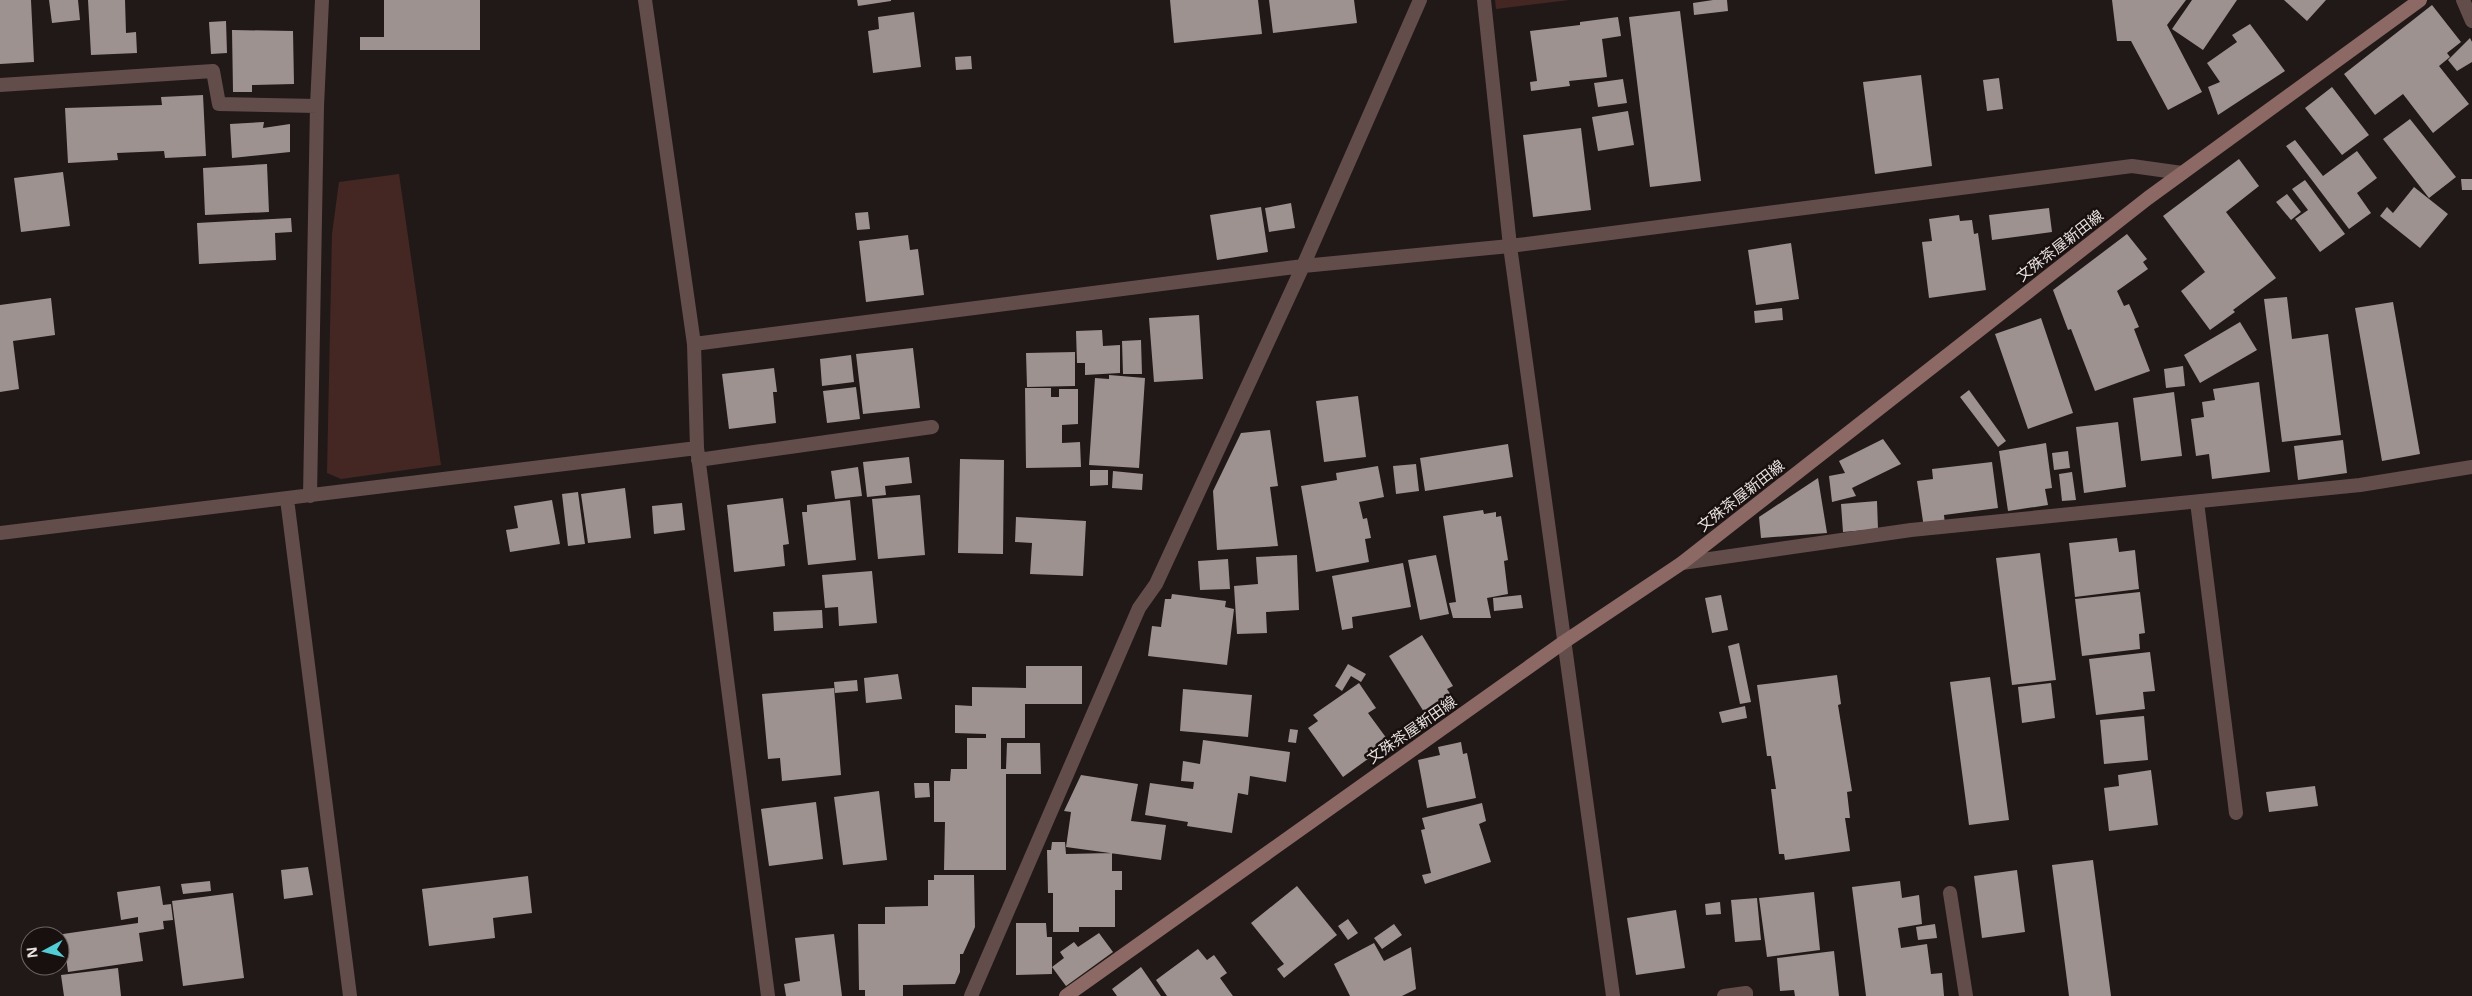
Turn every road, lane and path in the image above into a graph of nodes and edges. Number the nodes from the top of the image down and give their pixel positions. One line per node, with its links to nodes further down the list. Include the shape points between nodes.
1 (322, 0): 9 (street)
2 (645, 0): 13 (street)
3 (1420, 0): 12 (street)
4 (1484, 0): 11 (street)
5 (2420, 0): 10 (main road, 文殊茶屋新田線)
6 (2463, 0): 7 (street)
7 (2472, 20)
8 (0, 85): 9 (street, via 213,71 219,104)
9 (318, 106): 17 (street)
10 (2182, 174): 11 (street, via 2132,166); 21 (main road, 文殊茶屋新田線)
11 (1510, 246): 12 (street); 22 (street)
12 (1303, 266): 13 (street); 27 (street, via 1156,584 1139,608)
13 (694, 344): 15 (street)
14 (932, 427): 15 (street)
15 (698, 454): 17 (street); 26 (street)
16 (2472, 467): 19 (street, via 2360,485)
17 (310, 496): 18 (street)
18 (287, 499): 20 (street); 25 (street)
19 (2197, 502): 21 (street, via 1910,530); 23 (street)
20 (0, 533)
21 (1682, 563): 22 (main road, 文殊茶屋新田線)
22 (1564, 642): 28 (main road, 文殊茶屋新田線); 29 (street)
23 (2236, 813)
24 (1950, 893): 32 (street)
25 (350, 996)
26 (768, 996)
27 (971, 996)
28 (1066, 996)
29 (1613, 996)
30 (1724, 996): 31 (street, via 1746,993)
31 (1746, 996)
32 (1966, 996)

